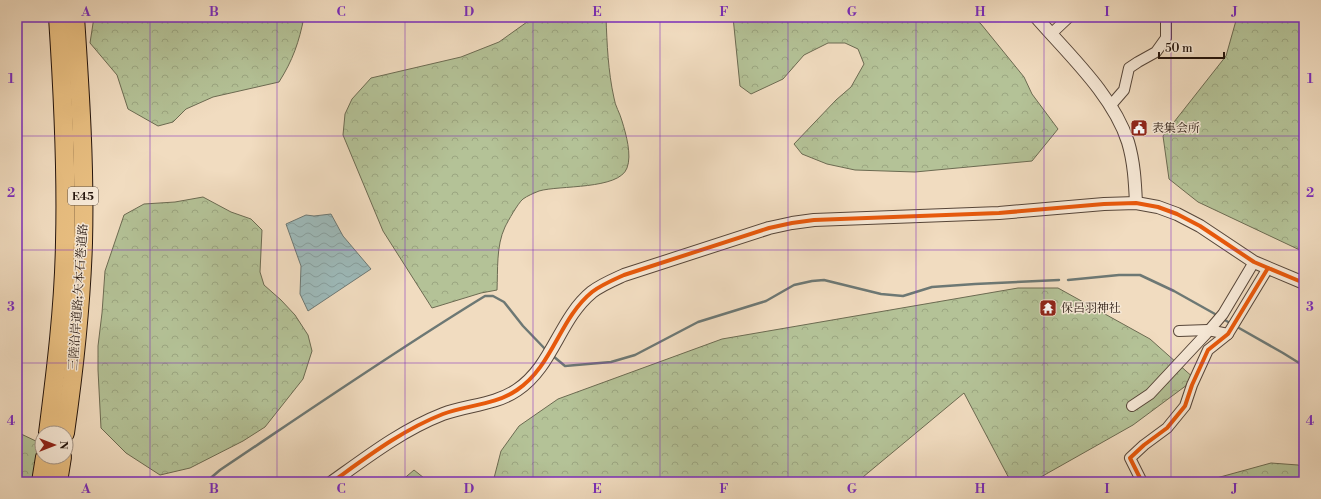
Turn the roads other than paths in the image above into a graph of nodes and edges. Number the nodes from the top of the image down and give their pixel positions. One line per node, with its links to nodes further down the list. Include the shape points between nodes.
1 (58, 17): 15 (highway, 三陸沿岸道路;矢本石巻道路 / E45, via 66,161)
2 (75, 17): 15 (highway, 三陸沿岸道路;矢本石巻道路 / E45, via 83,161 83,243 79,313)
3 (1036, 17): 6 (street)
4 (1069, 17): 6 (street)
5 (1166, 17): 7 (street, via 1166,38 1156,52 1129,68 1124,90)
6 (1051, 34): 7 (street)
7 (1111, 105): 8 (street, via 1128,142 1135,176)
8 (1136, 203): 9 (street, via 1177,214); 23 (street, via 999,213 792,222 624,275 592,292 581,303 535,375 517,390 501,398 444,414 423,423 385,444)
9 (1254, 262): 10 (street); 12 (street, via 1223,314)
10 (1268, 268): 11 (street); 14 (street)
11 (1304, 283)
12 (1208, 330): 13 (street); 14 (street); 16 (street, via 1150,394)
13 (1179, 331)
14 (1228, 334): 24 (street, via 1208,350 1185,406 1167,428 1130,458)
15 (64, 374): 17 (highway, 三陸沿岸道路;矢本石巻道路 / E45); 18 (highway, 三陸沿岸道路;矢本石巻道路 / E45)
16 (1132, 406)
17 (50, 425)
18 (65, 425)
19 (44, 465): 21 (highway)
20 (61, 465): 22 (highway)
21 (41, 482)
22 (58, 482)
23 (332, 482)
24 (1142, 482)

